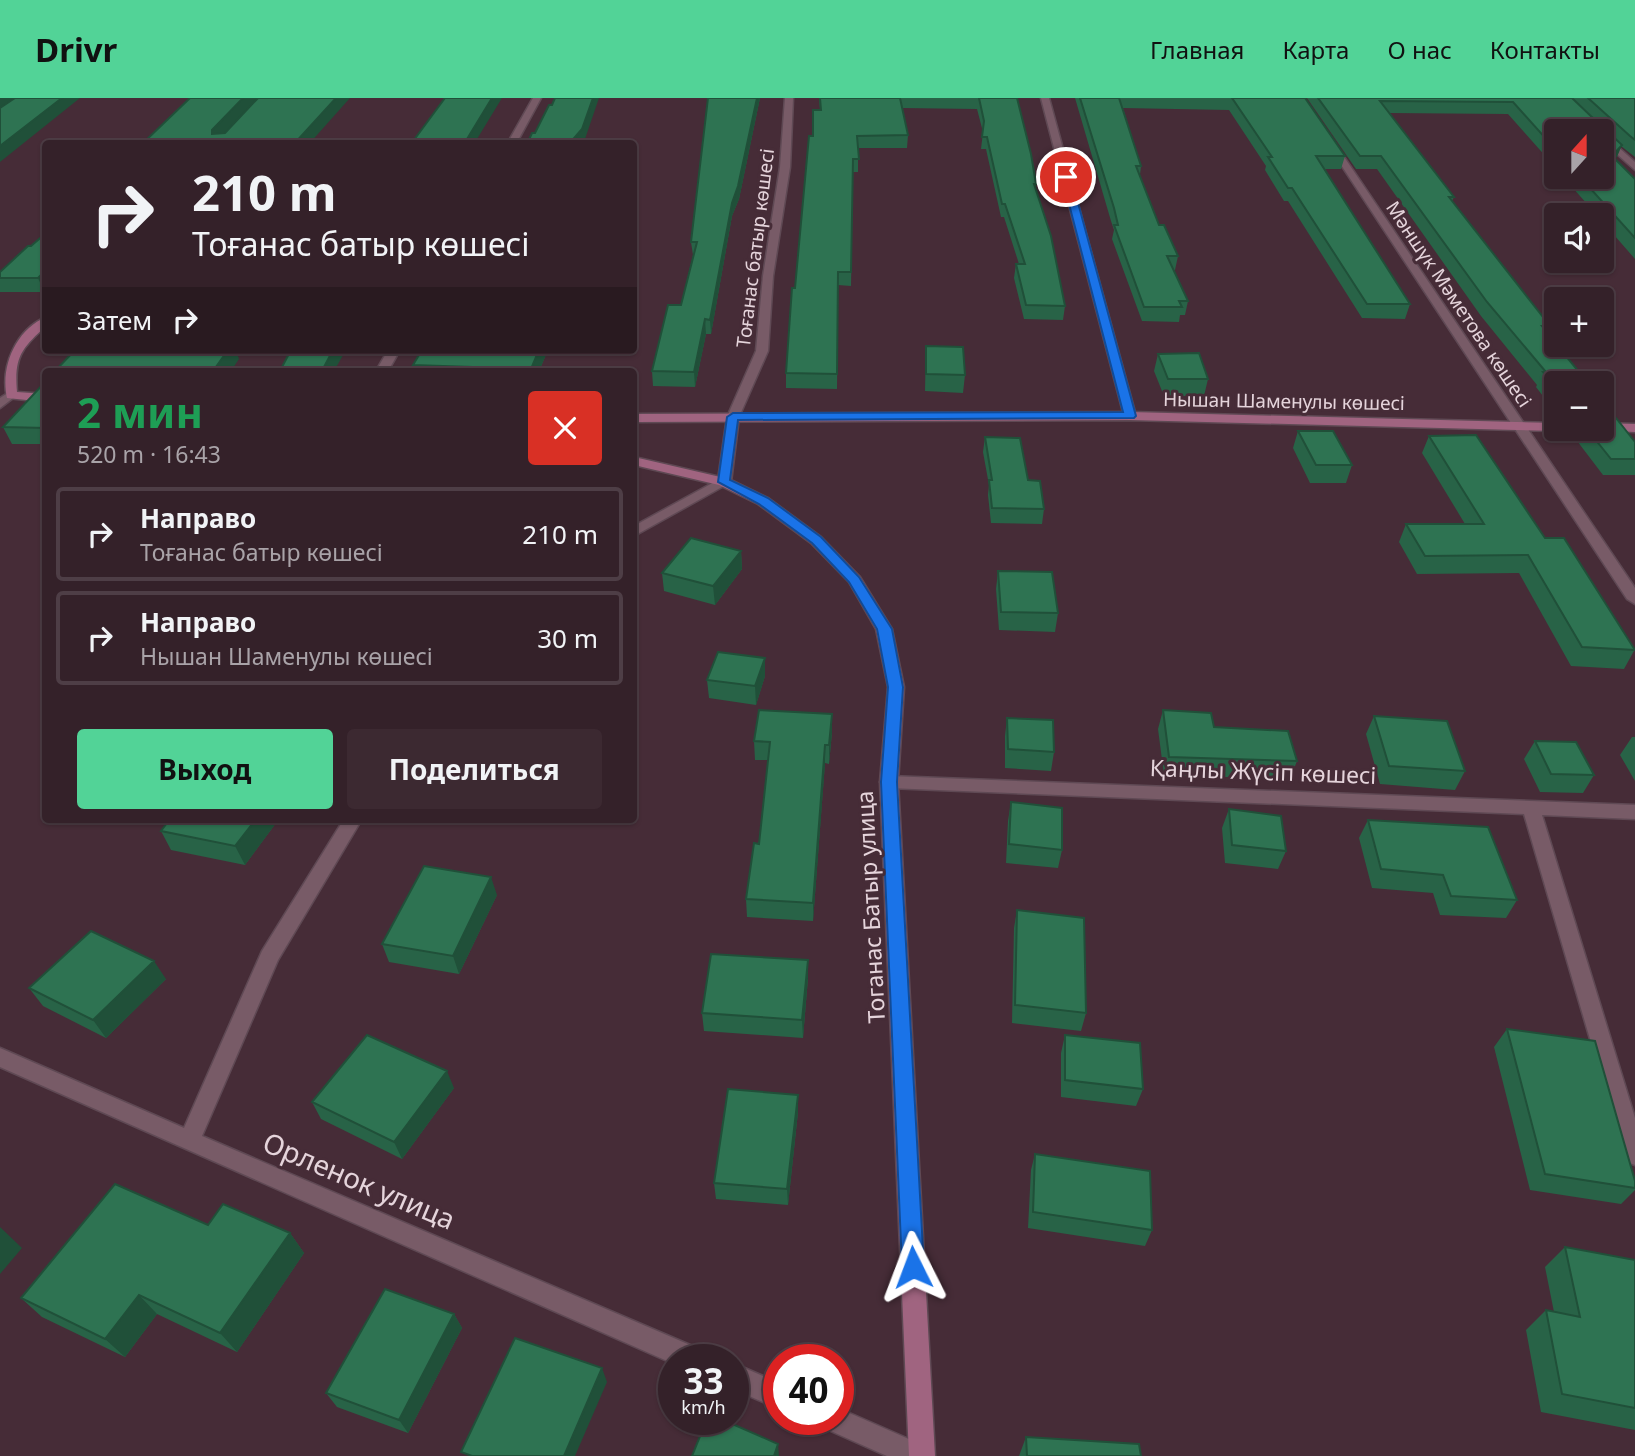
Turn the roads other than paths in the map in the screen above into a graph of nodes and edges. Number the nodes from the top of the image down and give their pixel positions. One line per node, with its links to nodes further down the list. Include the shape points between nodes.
1 (537, 98): 5 (street)
2 (789, 98): 13 (street, Тоғанас батыр көшесі, via 762,351)
3 (1045, 98): 12 (street)
4 (1323, 132): 15 (street, Мәншүк Мәметова көшесі)
5 (513, 140)
6 (1614, 147): 7 (street)
7 (1635, 167)
8 (42, 324): 9 (street, via 9,359)
9 (6, 396): 10 (street); 11 (street)
10 (42, 398)
11 (0, 404)
12 (1130, 416): 13 (street, Нышан Шаменулы көшесі); 15 (street, Нышан Шаменулы көшесі)
13 (733, 417): 14 (street, Нышан Шаменулы көшесі); 20 (street, Тоғанас батыр көшесі)
14 (637, 418)
15 (1519, 426): 16 (street, Нышан Шаменулы көшесі); 22 (street, Мәншүк Мәметова көшесі)
16 (1544, 426)
17 (1614, 427): 18 (street)
18 (1635, 428)
19 (637, 462): 20 (street, Тоганас Батыр улица)
20 (724, 482): 21 (street); 23 (street, Тоганас Батыр улица, via 763,501 816,540 855,580 884,629 896,687)
21 (637, 530)
22 (1635, 599)
23 (889, 782): 24 (street, Қаңлы Жүсіп көшесі); 32 (street, Тоганас Батыр улица)
24 (1531, 807): 25 (street, Қаңлы Жүсіп көшесі); 29 (street)
25 (1635, 812)
26 (351, 823): 28 (street, via 269,957)
27 (0, 1057): 28 (street, Орленок улица)
28 (189, 1141): 30 (street, Орленок улица)
29 (1635, 1155)
30 (658, 1344)
31 (854, 1428): 32 (street)
32 (920, 1456)

